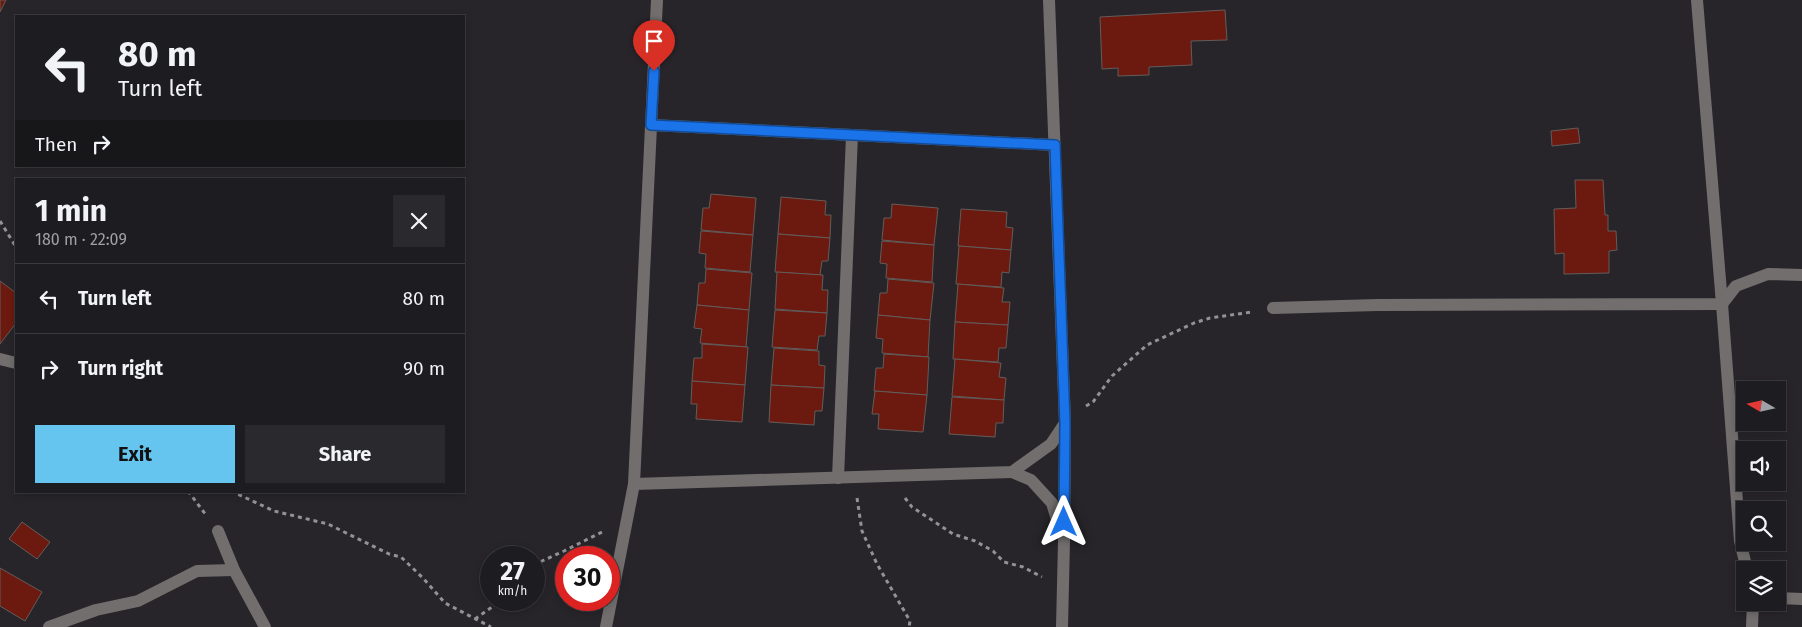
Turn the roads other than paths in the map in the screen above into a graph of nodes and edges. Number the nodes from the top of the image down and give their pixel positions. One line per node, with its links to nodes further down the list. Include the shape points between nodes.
1 (658, 0): 4 (street)
2 (1049, 0): 6 (street)
3 (1697, 0): 8 (street)
4 (651, 125): 5 (street); 15 (street)
5 (852, 135): 6 (street); 14 (street)
6 (1055, 145): 12 (street)
7 (1802, 275): 8 (street, via 1768,274 1736,286)
8 (1722, 304): 9 (street, via 1377,304); 18 (street, via 1740,541)
9 (1273, 308)
10 (0, 359): 11 (street)
11 (15, 363)
12 (1065, 423): 13 (street, via 1051,444); 17 (street)
13 (1012, 472): 14 (street); 17 (street, via 1031,480 1052,503)
14 (838, 478): 15 (street)
15 (634, 484): 25 (street)
16 (218, 531): 19 (street)
17 (1064, 542): 26 (street)
18 (1745, 561)
19 (234, 570): 23 (street, via 197,571 138,601 96,610); 24 (street)
20 (1786, 599): 21 (street)
21 (1802, 600)
22 (1753, 611): 27 (street)
23 (49, 627)
24 (265, 627)
25 (606, 627)
26 (1062, 627)
27 (1752, 627)

